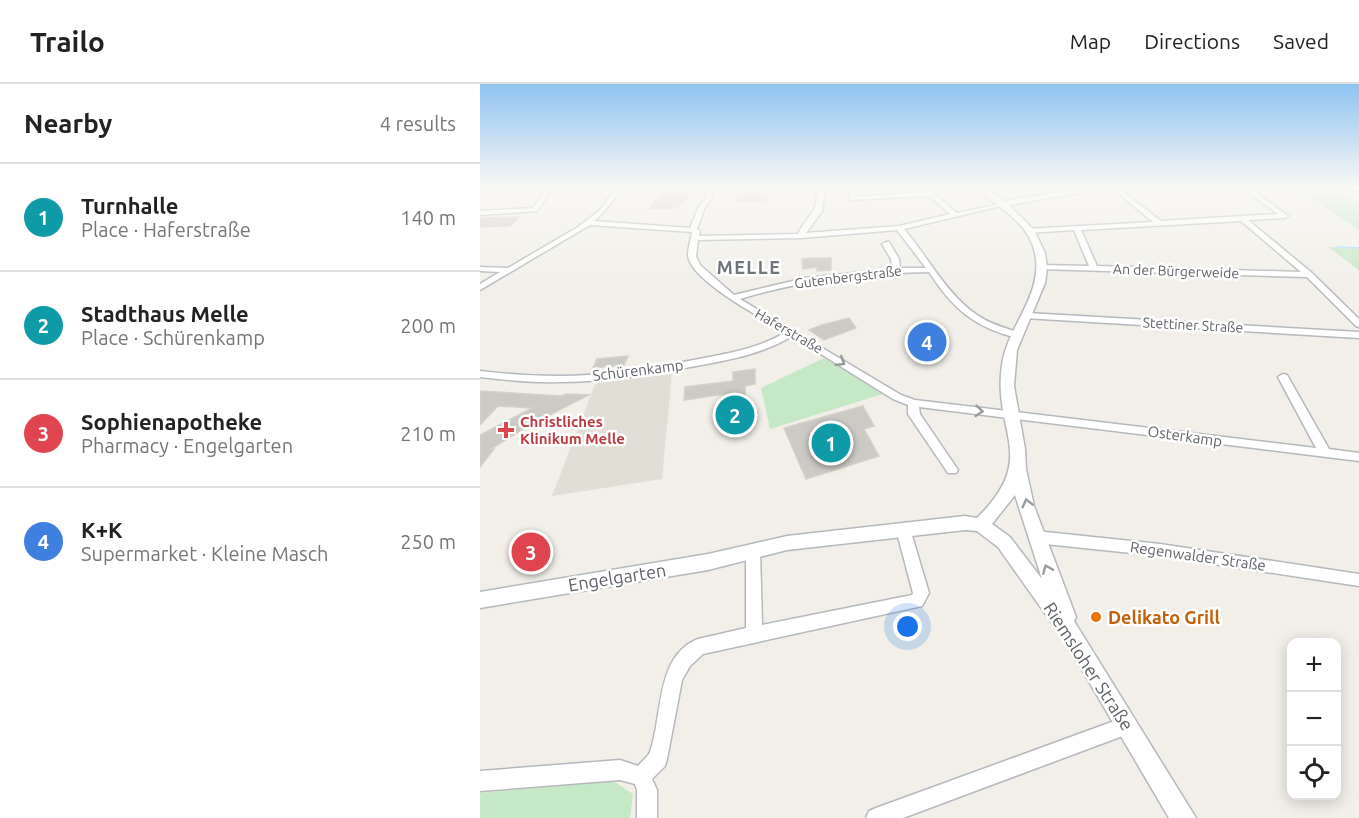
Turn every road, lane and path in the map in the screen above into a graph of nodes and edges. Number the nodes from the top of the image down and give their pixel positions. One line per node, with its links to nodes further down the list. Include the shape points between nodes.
1 (698, 221): 13 (street, Haferstraße)
2 (813, 221): 14 (street)
3 (932, 221): 10 (street)
4 (1021, 221): 12 (street)
5 (1157, 221): 9 (street)
6 (1218, 221): 9 (street)
7 (1245, 221): 22 (street)
8 (588, 223): 13 (street); 19 (street)
9 (1160, 224): 11 (street)
10 (899, 228): 14 (street); 21 (street)
11 (1077, 229): 12 (street); 17 (street)
12 (1029, 231): 16 (street, via 1040,250)
13 (694, 234): 14 (street); 24 (street, Haferstraße, via 692,256 696,266)
14 (801, 236)
15 (886, 244): 20 (street, via 895,259)
16 (1042, 267): 17 (street, An der Bürgerweide); 25 (street, via 1040,284)
17 (1094, 268): 22 (street, An der Bürgerweide)
18 (480, 269): 19 (street)
19 (510, 270): 23 (street)
20 (896, 270): 21 (street, Gutenbergstraße); 24 (street, Gutenbergstraße, via 802,282)
21 (929, 270): 28 (street, via 962,310 986,326)
22 (1309, 275): 26 (street)
23 (480, 287)
24 (733, 298): 27 (street, Haferstraße)
25 (1027, 316): 28 (street); 29 (street, Stettiner Straße)
26 (1359, 324)
27 (790, 333): 30 (street, Schürenkamp, via 759,349 659,368 567,379); 32 (street, Haferstraße, one-way to 32, via 897,397)
28 (1017, 335): 33 (street, via 1008,365)
29 (1359, 335)
30 (480, 374)
31 (1283, 377): 34 (street)
32 (914, 403): 33 (street, Haferstraße, one-way to 33); 37 (street, via 914,414)
33 (1011, 414): 34 (street, Osterkamp); 36 (street)
34 (1324, 451): 35 (street, Osterkamp)
35 (1359, 457)
36 (1018, 469): 38 (street, via 1005,500); 40 (street, one-way to 36)
37 (952, 470)
38 (981, 525): 39 (street, Engelgarten); 45 (street, Riemsloher Straße, via 1004,542)
39 (903, 529): 41 (street, Engelgarten); 44 (street, via 921,593 917,601)
40 (1036, 537): 42 (street, Regenwalder Straße, via 1160,550); 45 (street, one-way to 40)
41 (753, 550): 43 (street, Engelgarten, via 708,562); 44 (street)
42 (1359, 580)
43 (480, 600)
44 (754, 634): 47 (street, via 698,647 684,660 674,678 658,759)
45 (1075, 639): 46 (street, Riemsloher Straße)
46 (1128, 725): 50 (street); 51 (street, Riemsloher Straße)
47 (641, 776): 48 (street, via 620,770); 49 (street, via 647,790)
48 (480, 781)
49 (647, 818)
50 (876, 818)
51 (1183, 818)

